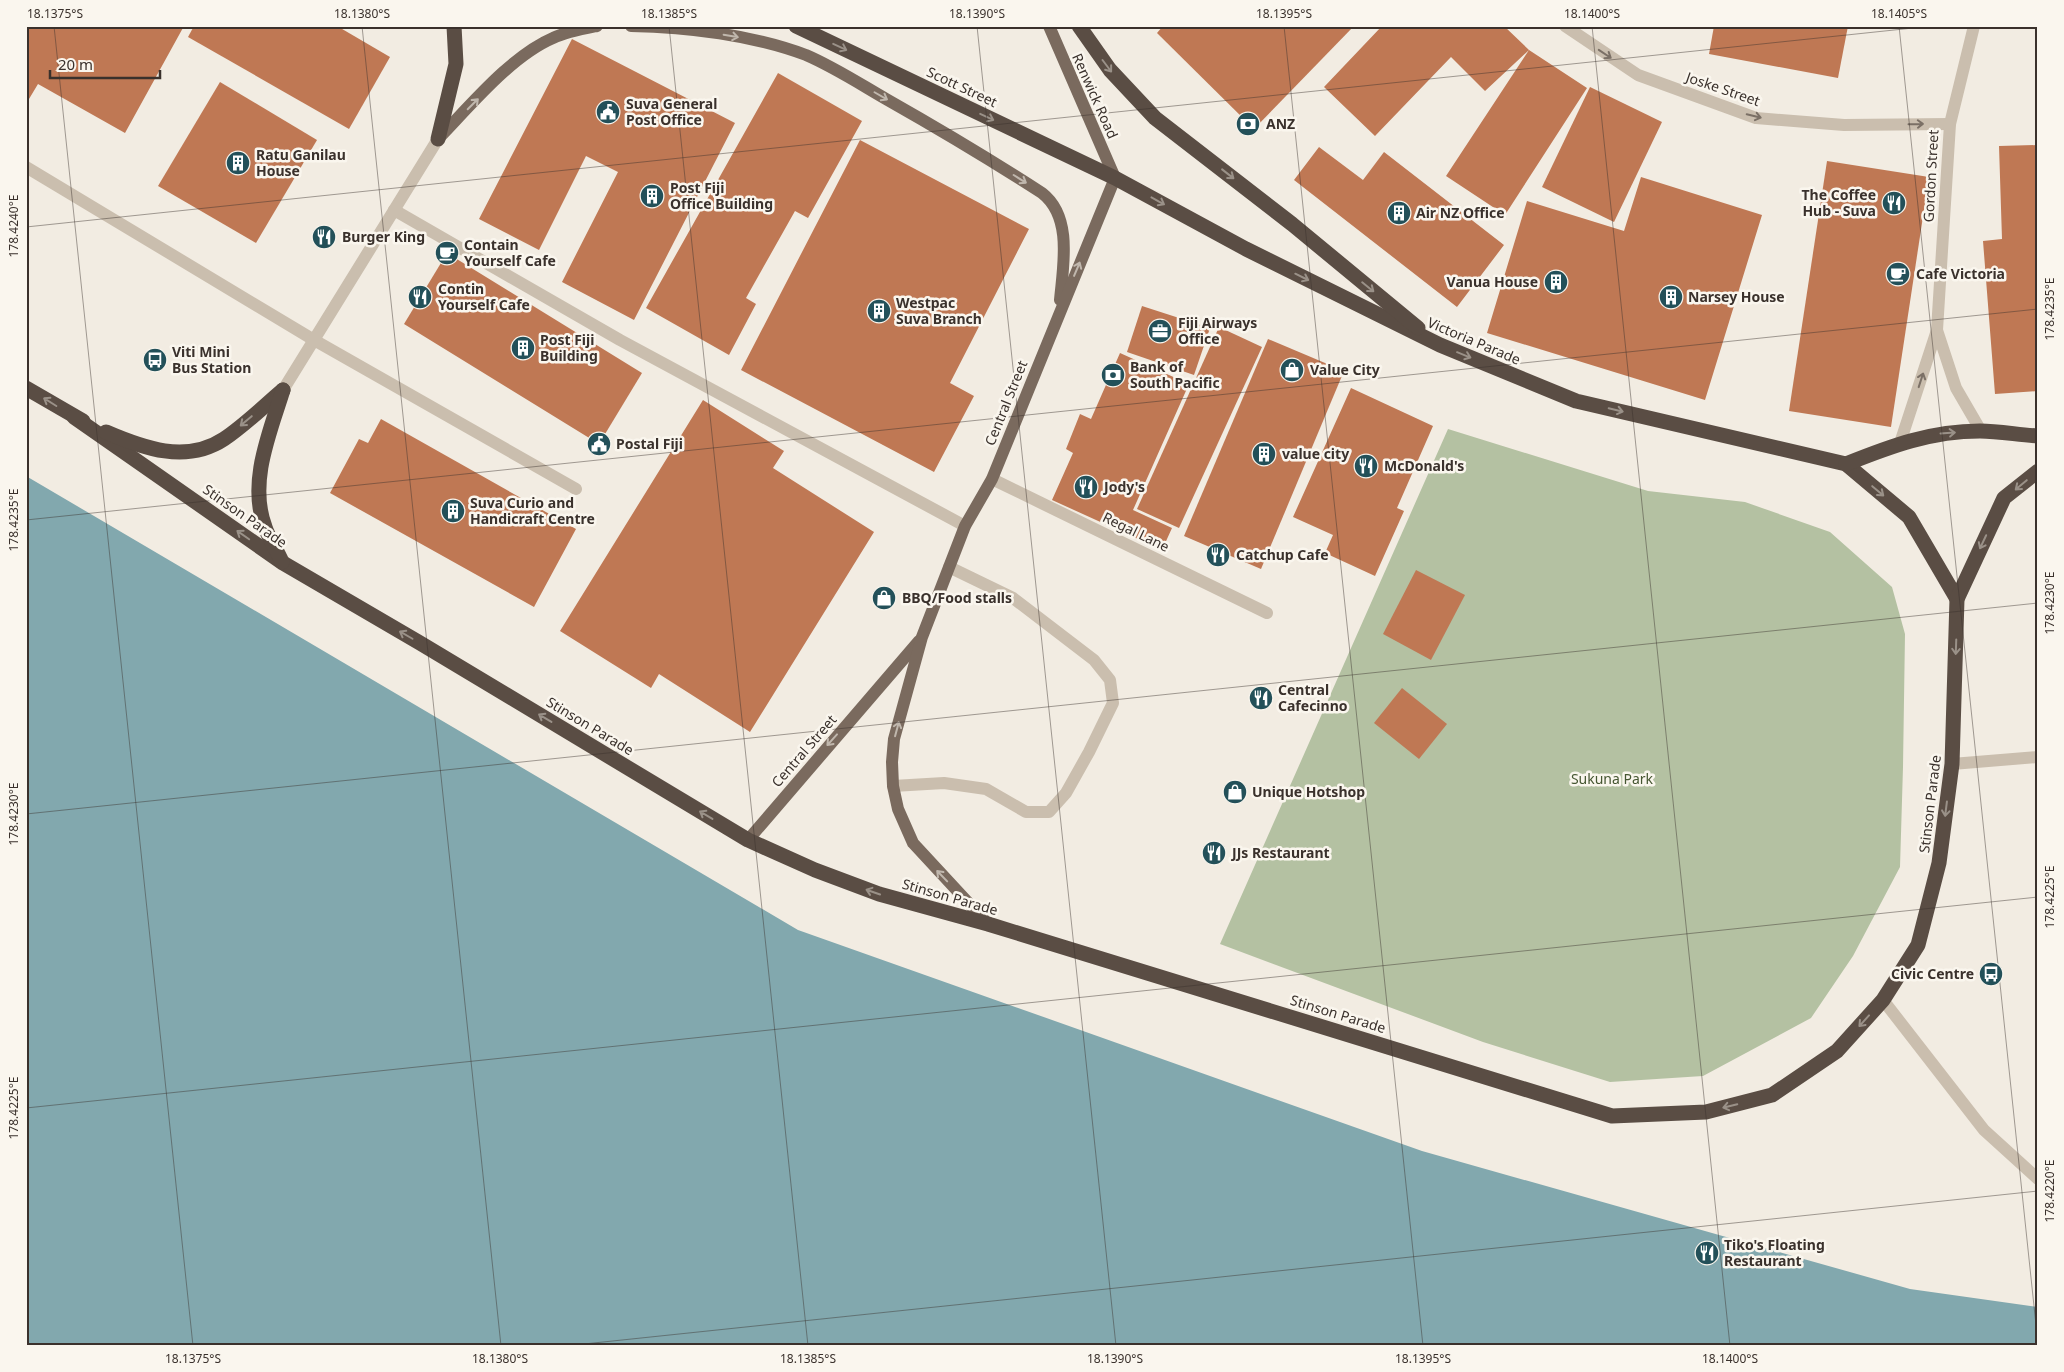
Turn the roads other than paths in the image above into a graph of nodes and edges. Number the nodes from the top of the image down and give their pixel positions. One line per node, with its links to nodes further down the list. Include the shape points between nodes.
1 (454, 26): 10 (highway, via 456,64)
2 (597, 26): 10 (main road, one-way to 2, via 533,49 553,38)
3 (631, 26): 14 (main road, one-way to 14, via 766,42 806,56 915,116 1042,193 1055,206 1062,230 1064,246)
4 (796, 26): 12 (highway, Scott Street, one-way to 12)
5 (1049, 26): 12 (main road, Renwick Road)
6 (1079, 26): 17 (highway, one-way to 17, via 1110,70 1155,118)
7 (1565, 26): 9 (street, Joske Street, one-way to 9, via 1638,75 1756,118 1844,125)
8 (1974, 26): 9 (street, Gordon Street)
9 (1950, 124): 15 (street, Gordon Street)
10 (438, 138): 13 (street)
11 (26, 166): 16 (street)
12 (1115, 178): 14 (main road, Central Street, one-way to 12); 17 (highway, Victoria Parade, one-way to 17, via 1246,249)
13 (394, 210): 16 (street); 28 (street, via 620,340)
14 (1058, 314): 26 (main road, Central Street)
15 (1937, 330): 21 (street, Gordon Street, via 1956,388); 23 (street, Gordon Street, one-way to 15)
16 (314, 340): 19 (street); 27 (street)
17 (1440, 345): 24 (highway, Victoria Parade, one-way to 24, via 1576,401)
18 (26, 388): 20 (highway, one-way to 18)
19 (283, 390): 20 (highway, one-way to 20, via 224,439 200,450 160,451); 29 (highway, via 263,453 259,482 264,526)
20 (74, 417): 29 (highway, Stinson Parade, one-way to 20)
21 (1980, 431): 22 (highway); 23 (highway, one-way to 21, via 1939,434)
22 (2038, 436)
23 (1900, 443): 24 (highway)
24 (1846, 464): 31 (highway, Victoria Parade, one-way to 31, via 1909,517)
25 (2038, 471): 31 (highway, Stinson Parade, one-way to 31, via 2004,498)
26 (992, 479): 28 (main road, Central Street); 32 (street, Regal Lane)
27 (576, 489)
28 (965, 526): 30 (main road, Central Street)
29 (283, 563): 37 (highway, Stinson Parade, one-way to 29)
30 (950, 568): 33 (main road, Central Street); 36 (street, via 1013,598 1094,660 1110,680 1112,703 1066,793 1049,812 1026,812 986,789 944,783)
31 (1957, 599): 35 (highway, Stinson Parade, one-way to 35)
32 (1267, 613)
33 (922, 637): 36 (main road, Central Street, one-way to 33, via 894,738); 37 (main road, Central Street, one-way to 37)
34 (2038, 757): 35 (street)
35 (1952, 764): 39 (highway, Stinson Parade, one-way to 39, via 1939,863 1918,945)
36 (893, 786): 38 (main road, Central Street, one-way to 36, via 913,843 898,809)
37 (748, 840): 38 (highway, Stinson Parade, one-way to 37, via 879,894)
38 (988, 924): 39 (highway, Stinson Parade, one-way to 38, via 1837,1051 1772,1095 1706,1112 1612,1116)
39 (1883, 1000): 40 (street, via 1984,1130)
40 (2038, 1179)

